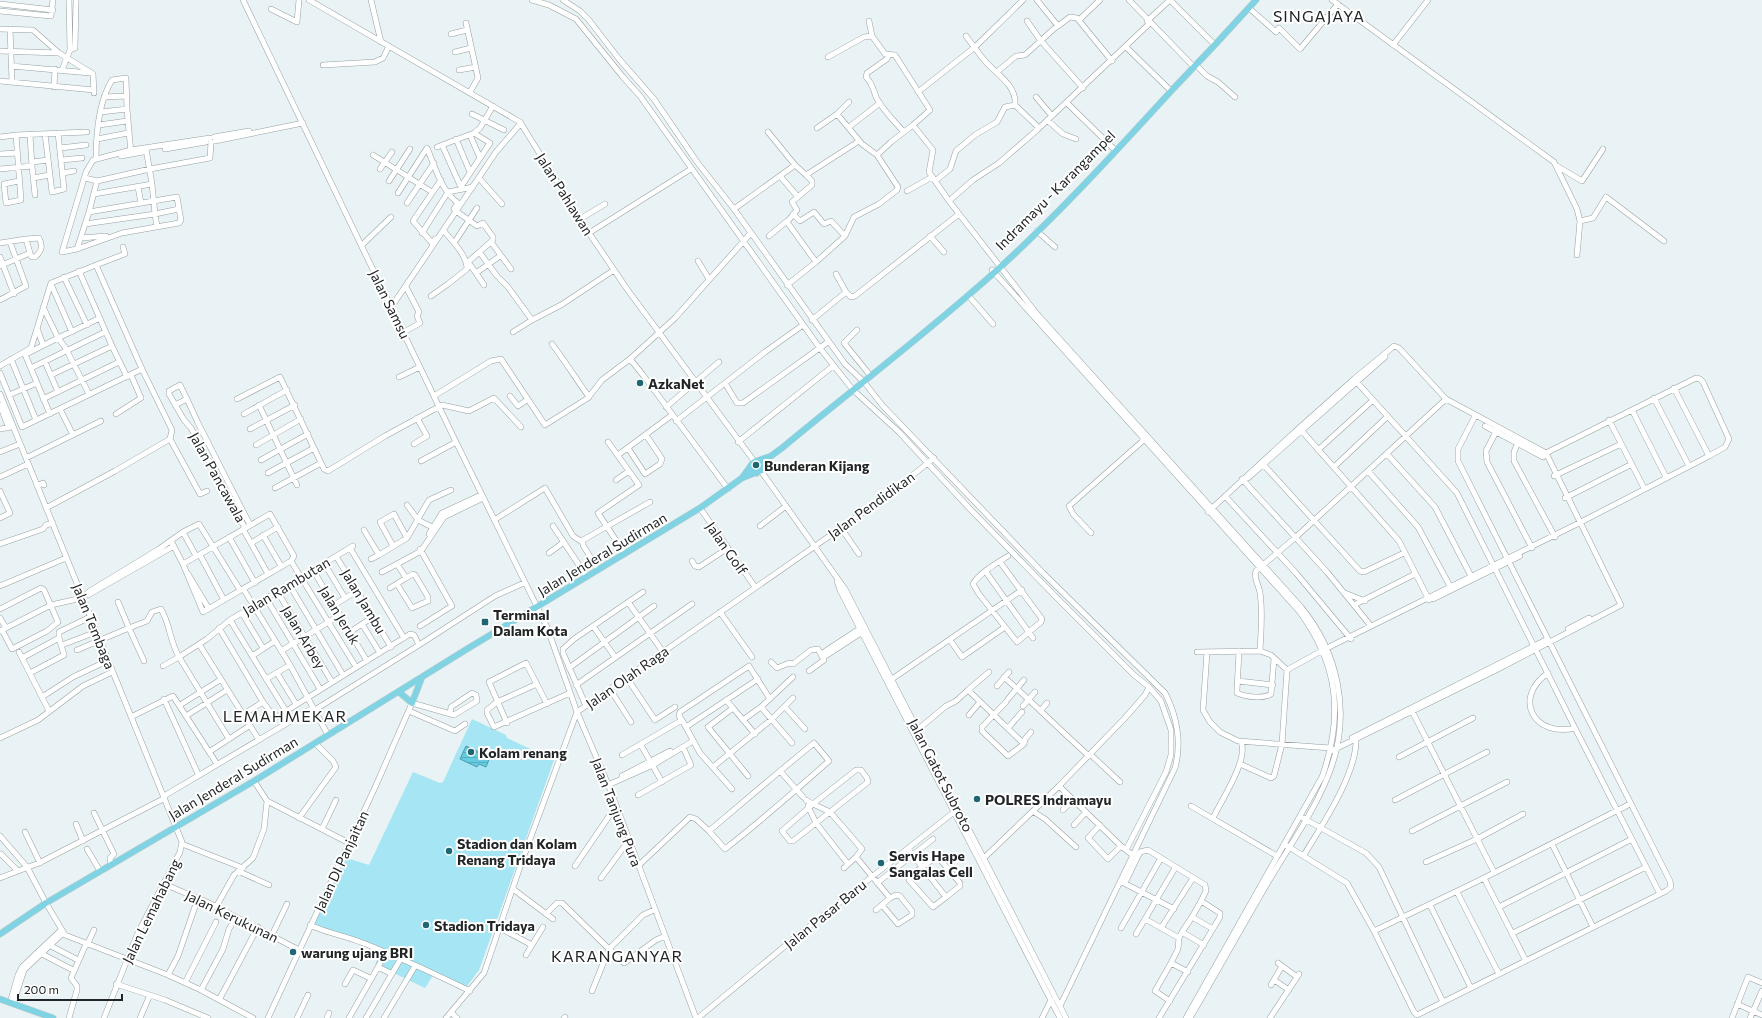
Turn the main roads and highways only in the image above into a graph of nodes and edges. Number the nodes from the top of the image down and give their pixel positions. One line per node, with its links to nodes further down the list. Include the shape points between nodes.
1 (1252, 2): 2 (main road, Indramayu - Karangampel)
2 (1194, 66): 3 (main road, Indramayu - Karangampel); 3 (main road, Indramayu - Karangampel)
3 (1163, 98): 4 (main road, Indramayu - Karangampel)
4 (1115, 149): 5 (main road, Indramayu - Karangampel); 5 (main road, via 1037,231)
5 (997, 268): 6 (main road, Indramayu - Karangampel); 6 (main road, Indramayu - Karangampel)
6 (862, 382): 7 (main road, Indramayu - Karangampel)
7 (771, 456): 8 (main road); 9 (main road)
8 (754, 462): 9 (main road, via 762,464); 9 (main road, via 752,470); 10 (main road)
9 (760, 471): 10 (main road)
10 (742, 478): 11 (main road, Jalan Jenderal Sudirman, via 700,508)
11 (422, 676): 12 (main road, Jalan Jenderal Sudirman); 12 (main road, via 412,703)
12 (398, 692): 13 (main road, Jalan Jenderal Sudirman, via 254,781 46,903)
13 (0, 934)
14 (0, 999): 15 (main road)
15 (53, 1018)

